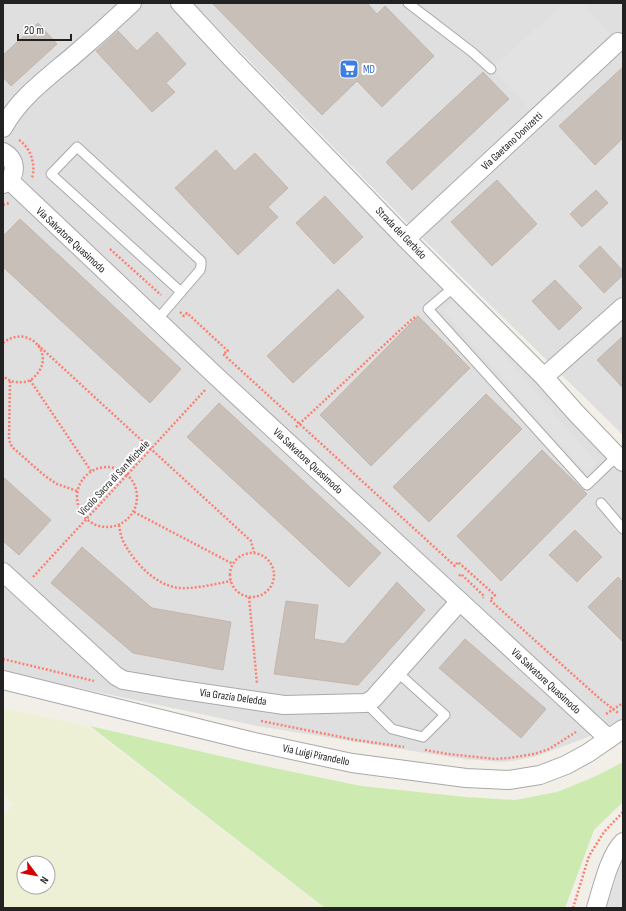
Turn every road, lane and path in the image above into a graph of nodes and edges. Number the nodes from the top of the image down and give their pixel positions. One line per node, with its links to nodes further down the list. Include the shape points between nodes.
1 (132, 3): 6 (street, via 29,93 9,116)
2 (180, 3): 11 (street, Strada del Gerbido)
3 (408, 3): 5 (lane)
4 (618, 42): 11 (street, Via Gaetano Donizetti)
5 (491, 69)
6 (3, 128)
7 (3, 152): 9 (street, Via Salvatore Quasimodo, via 12,159 14,165 12,176)
8 (32, 178): 10 (path)
9 (6, 182): 18 (street, Via Salvatore Quasimodo)
10 (37, 183)
11 (406, 239): 13 (street, Strada del Gerbido)
12 (107, 246): 15 (path)
13 (454, 287): 17 (lane); 23 (street, Strada del Gerbido)
14 (182, 292): 14 (lane, via 200,270 201,261 77,147 52,174); 15 (lane)
15 (171, 304): 18 (lane); 26 (path, via 184,316 187,313 228,351 223,354)
16 (623, 306): 23 (street)
17 (428, 309): 26 (path, via 411,320); 29 (lane, via 587,485)
18 (157, 320): 22 (street, Via Salvatore Quasimodo)
19 (3, 343): 20 (path, via 17,336 32,340)
20 (38, 345): 24 (path, via 42,352 42,366); 28 (path)
21 (3, 376): 25 (path)
22 (217, 377): 28 (path, Vicolo Sacra di San Michele); 44 (street, Via Salvatore Quasimodo)
23 (544, 377): 29 (street, Strada del Gerbido, via 576,413)
24 (30, 380): 25 (path, via 18,383); 30 (path)
25 (10, 381): 32 (path, via 9,440 12,447 45,476 57,484)
26 (300, 424): 27 (path); 52 (path, via 455,566 458,562 495,595 490,600)
27 (294, 429)
28 (151, 449): 31 (path, Vicolo Sacra di San Michele); 38 (path, via 251,541)
29 (621, 456)
30 (91, 471): 31 (path, via 110,466); 32 (path, via 83,477)
31 (128, 474): 34 (path, via 137,492); 35 (path, Vicolo Sacra di San Michele)
32 (77, 491): 35 (path, via 78,506)
33 (601, 503): 37 (lane)
34 (134, 512): 36 (path); 39 (path)
35 (86, 519): 36 (path, via 99,526); 42 (path, Vicolo Sacra di San Michele)
36 (119, 525): 41 (path, via 123,541 140,567 154,578 178,588 194,588)
37 (623, 529)
38 (254, 552): 39 (path, via 239,556); 43 (path, via 261,554 271,563 274,577 272,584 263,594)
39 (233, 564): 41 (path)
40 (3, 572): 42 (street, Via Grazia Deledda)
41 (231, 581): 43 (path, via 236,590)
42 (22, 589): 49 (street, Via Grazia Deledda, via 116,676 124,680)
43 (249, 597): 49 (path)
44 (460, 601): 46 (street); 54 (street, Via Salvatore Quasimodo)
45 (3, 659): 48 (path)
46 (397, 672): 50 (street, via 373,699); 50 (lane, via 445,715 429,732 423,737 392,729)
47 (3, 680): 55 (street, Via Luigi Pirandello, via 257,743 352,763 466,778 508,780 540,775 572,762)
48 (101, 682)
49 (256, 701): 50 (street, Via Grazia Deledda, via 284,705)
50 (366, 703)
51 (623, 703): 52 (path)
52 (613, 709): 54 (path)
53 (623, 710): 54 (path)
54 (598, 718): 55 (street, Via Salvatore Quasimodo)
55 (616, 734)
56 (623, 842): 57 (street, via 611,861)
57 (596, 908)

